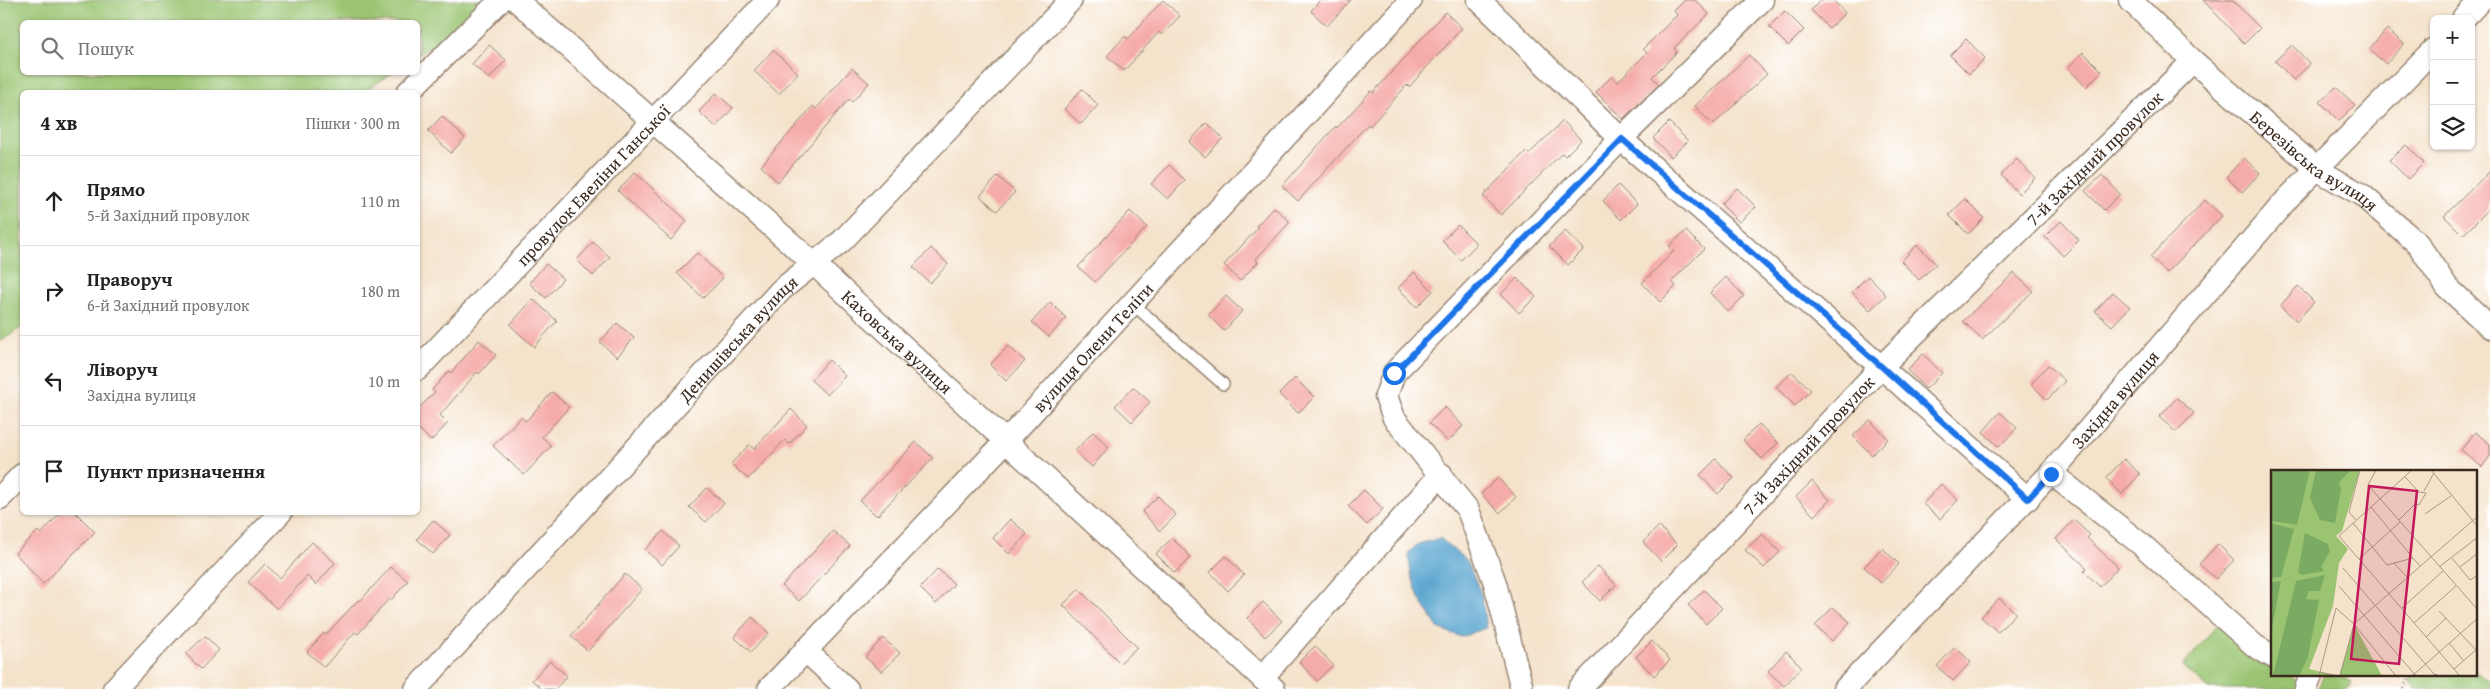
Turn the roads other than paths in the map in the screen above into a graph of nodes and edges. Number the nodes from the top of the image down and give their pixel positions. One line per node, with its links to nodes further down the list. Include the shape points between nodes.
1 (501, 0): 13 (street)
2 (516, 0): 14 (street, Каховська вулиця)
3 (768, 0): 14 (street, провулок Евеліни Ганської)
4 (1071, 0): 17 (street, Денишівська вулиця, via 842,241)
5 (1411, 0): 18 (street, вулиця Олени Теліги)
6 (1479, 0): 15 (street)
7 (1762, 0): 15 (street)
8 (2130, 0): 12 (street, Березівська вулиця)
9 (2481, 0): 10 (street)
10 (2467, 15)
11 (2430, 53): 16 (street, Західна вулиця)
12 (2193, 61): 16 (street, Березівська вулиця); 21 (street, 7-й Західний провулок)
13 (410, 90)
14 (653, 120): 17 (street, Каховська вулиця); 20 (street, провулок Евеліни Ганської)
15 (1622, 139): 21 (street); 24 (street, via 1394,373 1386,396 1394,418)
16 (2318, 170): 19 (street, Березівська вулиця, via 2362,195 2418,244 2447,287); 25 (street, Західна вулиця, via 2288,198)
17 (813, 263): 23 (street, Каховська вулиця); 35 (street, Денишівська вулиця, via 781,290)
18 (1132, 303): 22 (lane); 23 (street, вулиця Олени Теліги)
19 (2490, 327)
20 (420, 367)
21 (1882, 367): 28 (street); 39 (street, 7-й Західний провулок)
22 (1223, 384)
23 (1006, 441): 30 (street, вулиця Олени Теліги); 33 (street, Каховська вулиця)
24 (1441, 474): 33 (street); 38 (street, via 1468,510 1495,583)
25 (2051, 474): 28 (street, Західна вулиця); 31 (street, via 2142,545 2255,646)
26 (20, 477): 27 (street)
27 (0, 498)
28 (2028, 499): 40 (street, Західна вулиця)
29 (278, 515): 34 (street)
30 (805, 650): 36 (street, вулиця Олени Теліги); 37 (street)
31 (2271, 655)
32 (2311, 676): 41 (street)
33 (1268, 684)
34 (114, 689)
35 (416, 689)
36 (769, 689)
37 (848, 689)
38 (1522, 689)
39 (1580, 689)
40 (1845, 689)
41 (2306, 689)

